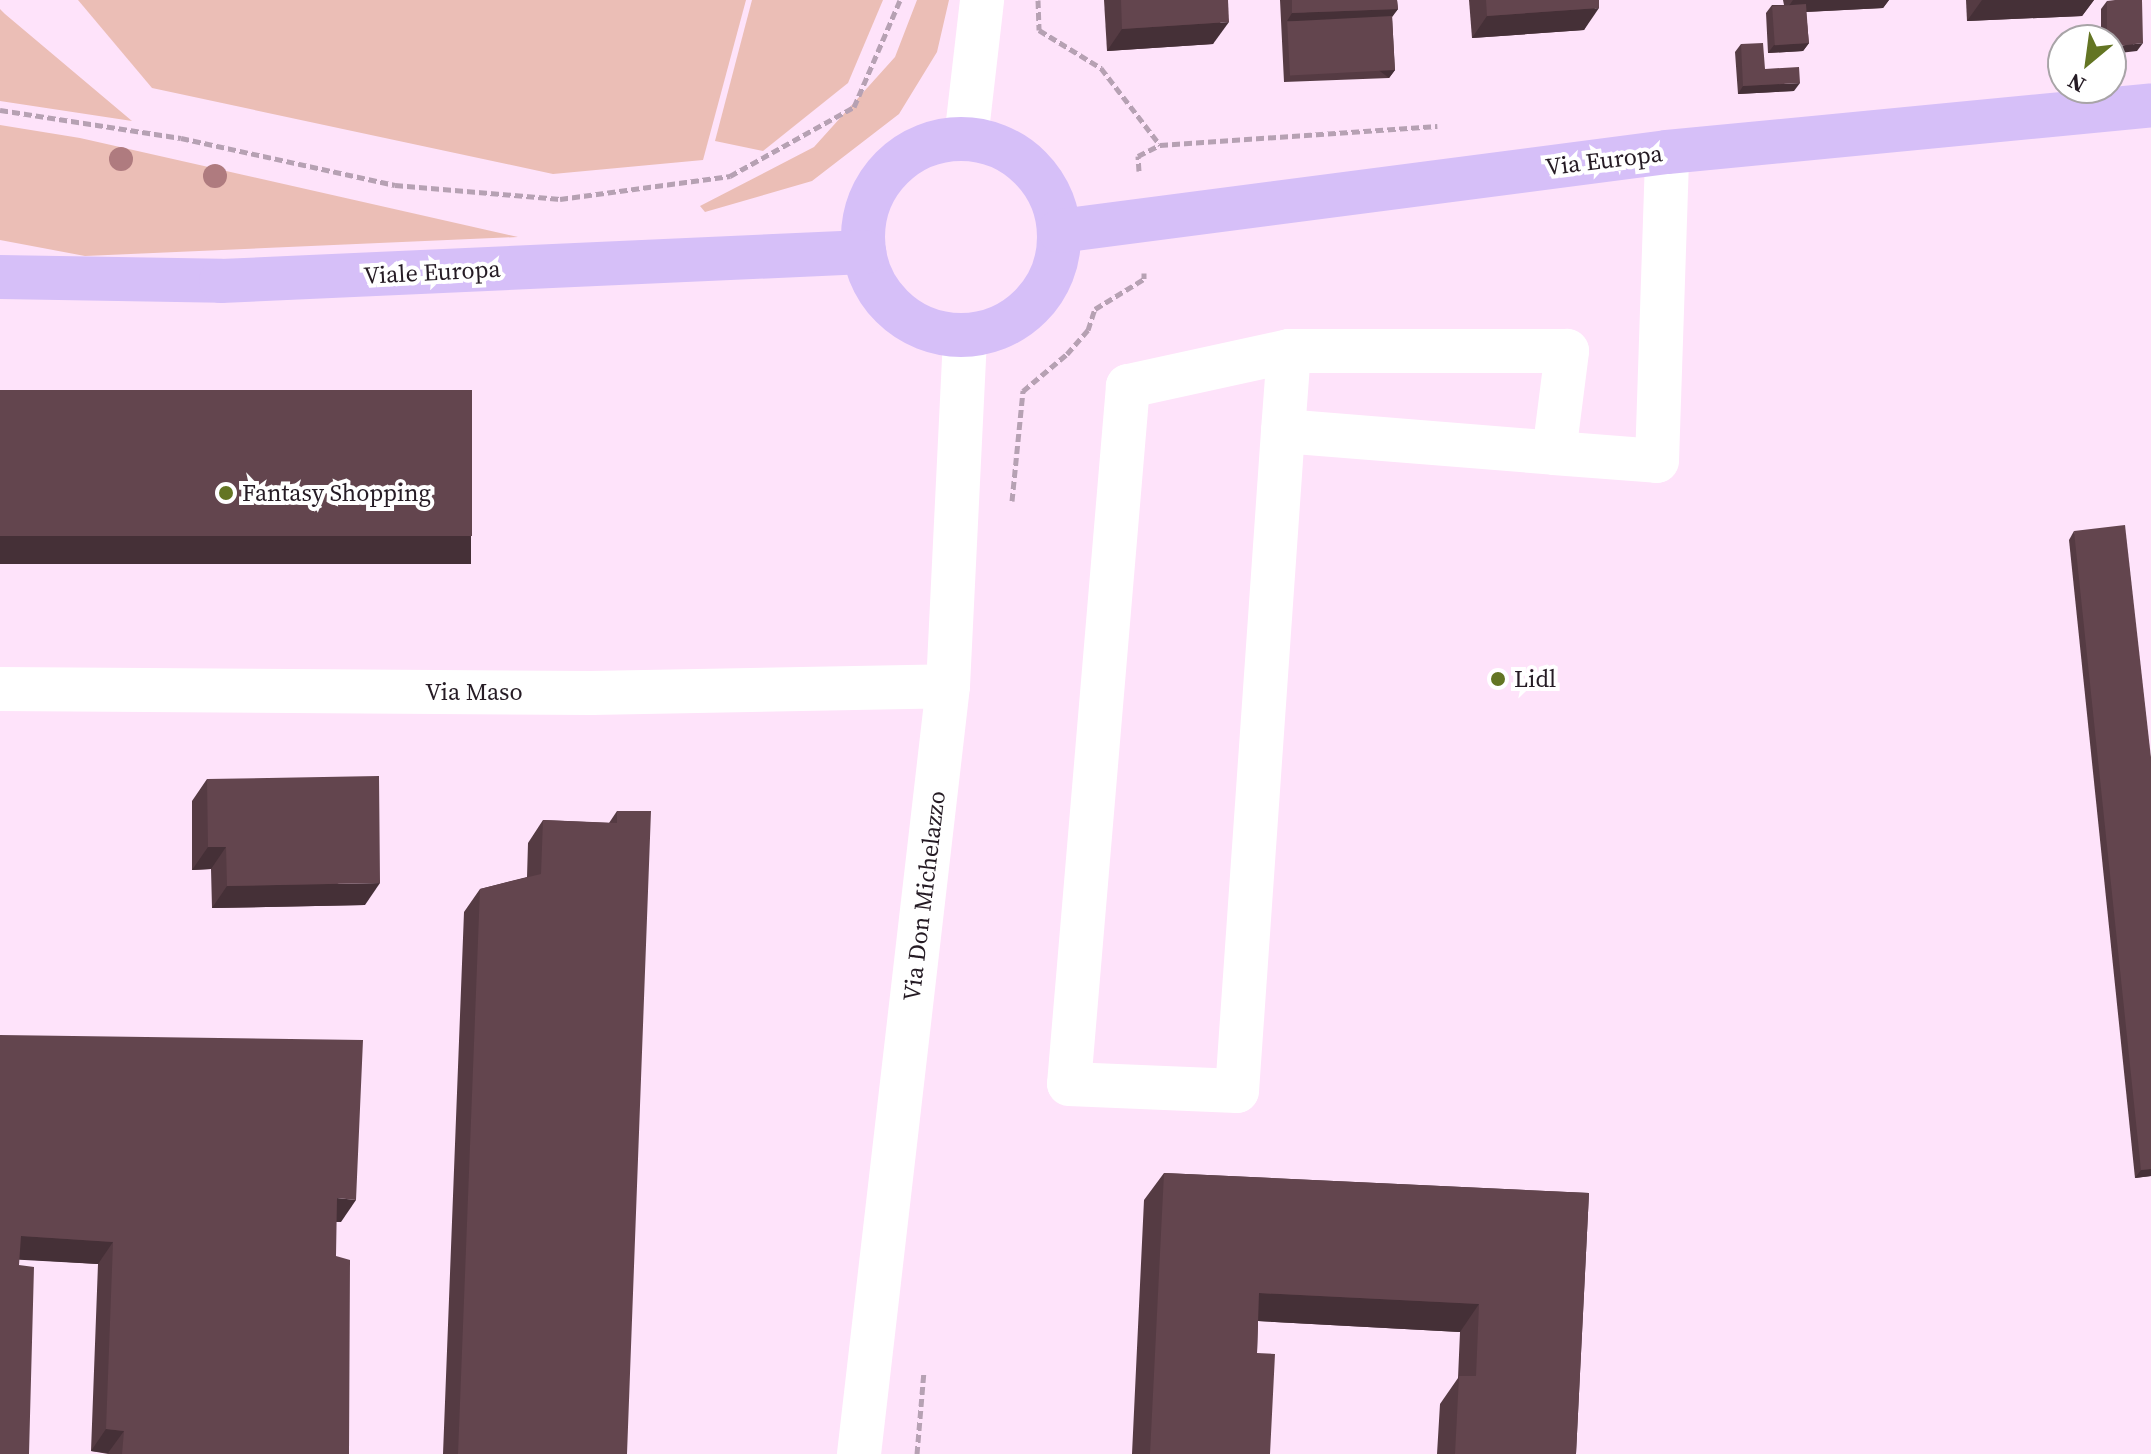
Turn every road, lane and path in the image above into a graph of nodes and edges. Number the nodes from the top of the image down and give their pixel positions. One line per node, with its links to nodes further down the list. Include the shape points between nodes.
1 (900, 0): 5 (path, via 854,107 730,176 560,199 395,185 181,138)
2 (982, 0): 7 (street)
3 (1038, 0): 8 (path, via 1039,30 1101,68)
4 (2151, 105): 9 (main road, Via Europa)
5 (0, 110)
6 (1444, 126): 8 (path)
7 (966, 139): 11 (main road, via 1019,158 1040,178); 12 (main road, via 936,142 910,153 888,172 864,224)
8 (1160, 145): 10 (path, via 1138,156)
9 (1667, 152): 10 (main road, Via Europa); 17 (street, via 1657,461)
10 (1142, 218): 11 (main road, Via Europa); 18 (path, via 1144,279 1095,309 1088,330 1067,354 1023,391)
11 (1060, 231): 14 (main road, via 1057,262 1044,291 1009,322)
12 (864, 252): 13 (main road, Viale Europa, via 221,281); 14 (main road, via 889,303 937,332)
13 (0, 277)
14 (965, 335): 19 (street, Via Don Michelazzo)
15 (1289, 351): 16 (street); 16 (street, via 1128,386 1069,1084 1237,1091); 17 (street, via 1567,351)
16 (1283, 431): 17 (street)
17 (1554, 453)
18 (1012, 506)
19 (948, 686): 20 (street, Via Maso, via 591,693); 22 (street, Via Don Michelazzo)
20 (0, 689)
21 (925, 1360): 23 (path)
22 (859, 1454)
23 (917, 1454)

